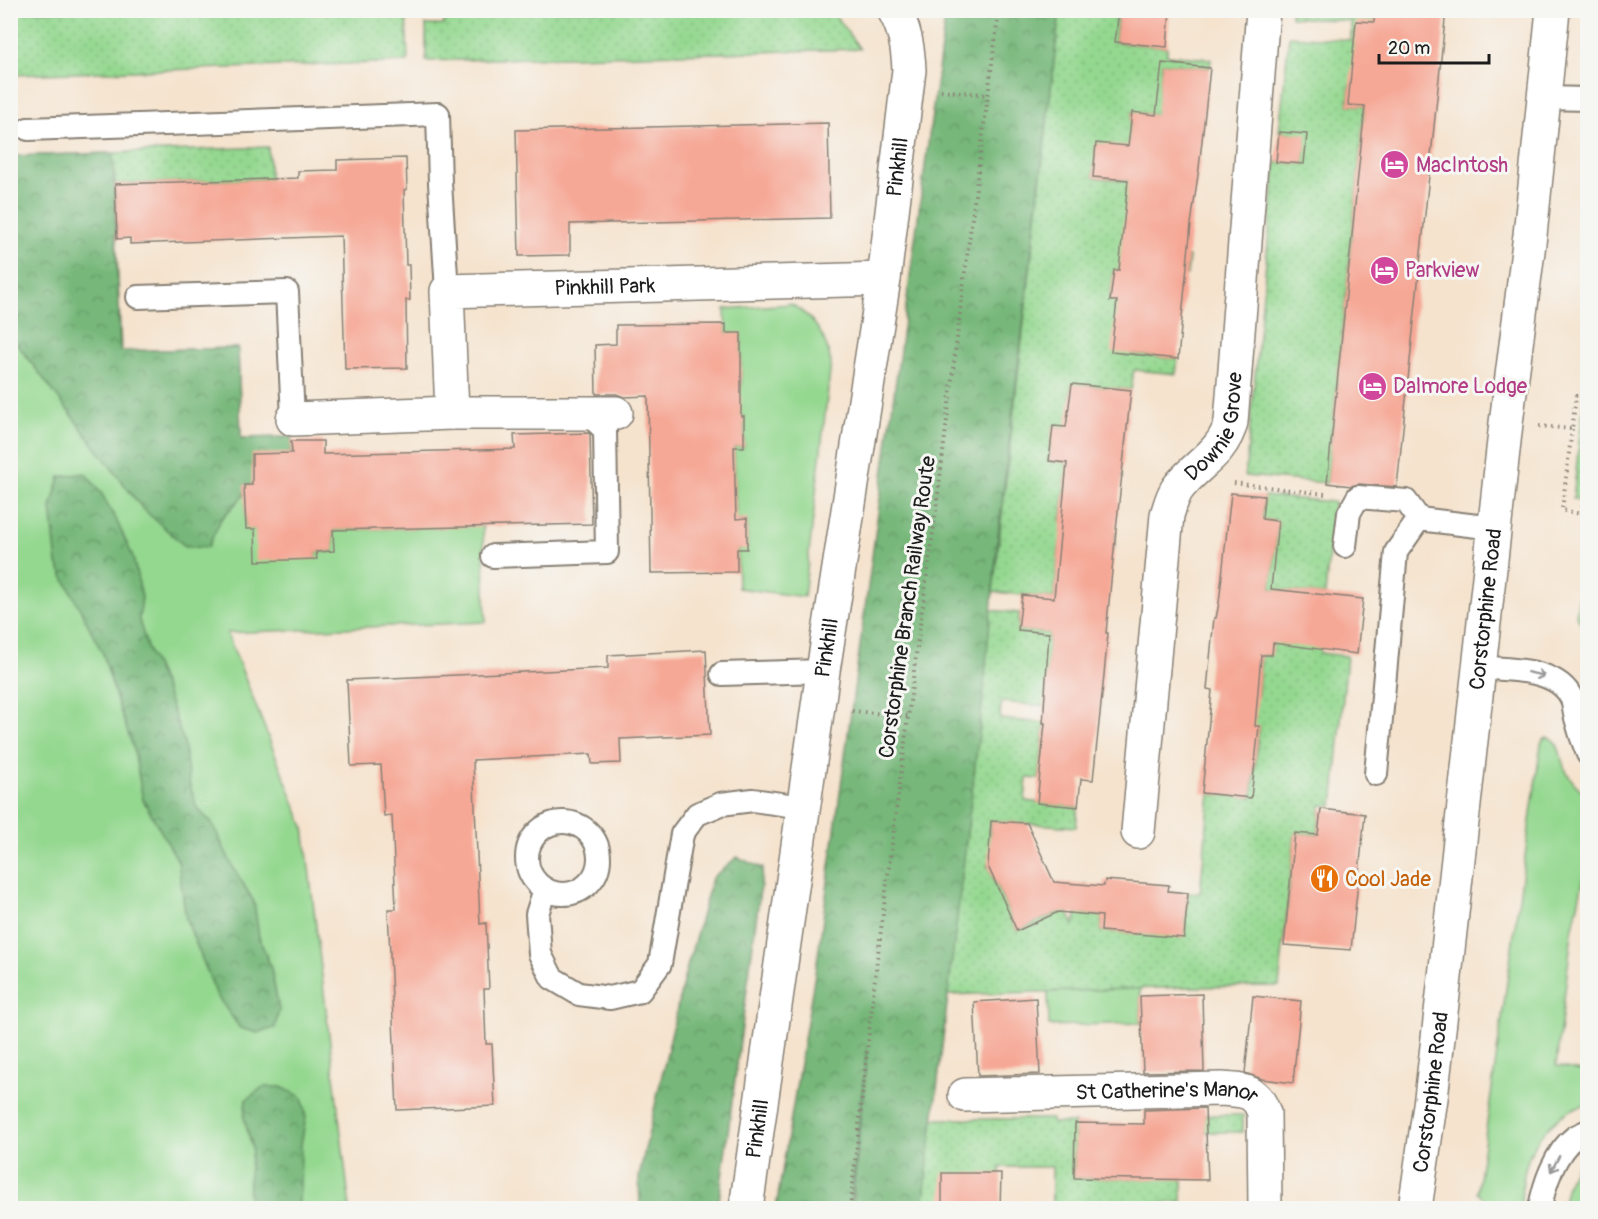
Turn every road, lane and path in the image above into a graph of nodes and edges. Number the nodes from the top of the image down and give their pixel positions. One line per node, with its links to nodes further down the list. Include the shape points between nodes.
1 (894, 10): 5 (street, Pinkhill, via 906,37)
2 (999, 10): 6 (path, Corstorphine Branch Railway Route)
3 (1263, 10): 20 (street, Downie Grove, via 1231,422 1222,445)
4 (1553, 10): 7 (street, Corstorphine Road)
5 (908, 87): 6 (path); 10 (street, Pinkhill)
6 (988, 95): 30 (path, Corstorphine Branch Railway Route)
7 (1544, 98): 8 (lane); 17 (street, Corstorphine Road)
8 (1587, 99)
9 (28, 129): 11 (lane, via 438,114)
10 (884, 279): 11 (street, Pinkhill Park); 27 (street, Pinkhill)
11 (447, 291): 14 (street)
12 (138, 297): 16 (lane, via 287,292)
13 (1587, 397): 18 (path, via 1576,396)
14 (452, 413): 15 (street); 16 (street)
15 (601, 413): 25 (lane, via 605,430 607,552)
16 (292, 419)
17 (1506, 423): 18 (path); 23 (street, Corstorphine Road)
18 (1572, 429): 19 (path, via 1562,510 1581,514)
19 (1587, 477)
20 (1188, 478): 21 (path); 34 (street, Downie Grove, via 1171,500 1167,515)
21 (1358, 498): 22 (lane, via 1406,501); 24 (lane, via 1349,513)
22 (1419, 519): 23 (lane); 32 (lane, via 1396,552)
23 (1494, 528): 26 (street, Corstorphine Road)
24 (1345, 546)
25 (493, 556)
26 (1478, 667): 31 (lane, one-way to 31, via 1536,673 1562,686 1572,699); 41 (street, Corstorphine Road, via 1442,1006)
27 (823, 670): 28 (lane); 29 (street, Pinkhill)
28 (722, 674)
29 (818, 708): 30 (path); 33 (street, Pinkhill)
30 (908, 716): 39 (path, Corstorphine Branch Railway Route)
31 (1587, 754)
32 (1376, 774)
33 (803, 807): 35 (lane, via 753,800 721,804 697,814 682,834 660,964 640,991 610,998 579,994 552,978 540,954 537,914); 38 (street, Pinkhill)
34 (1138, 832)
35 (545, 890)
36 (965, 1095): 40 (street, St Catherine's Manor, via 1221,1089 1249,1092 1264,1113)
37 (1587, 1131): 42 (lane, one-way to 42, via 1575,1137 1561,1153 1546,1182)
38 (746, 1209)
39 (850, 1209)
40 (1265, 1209)
41 (1415, 1209)
42 (1540, 1209)

